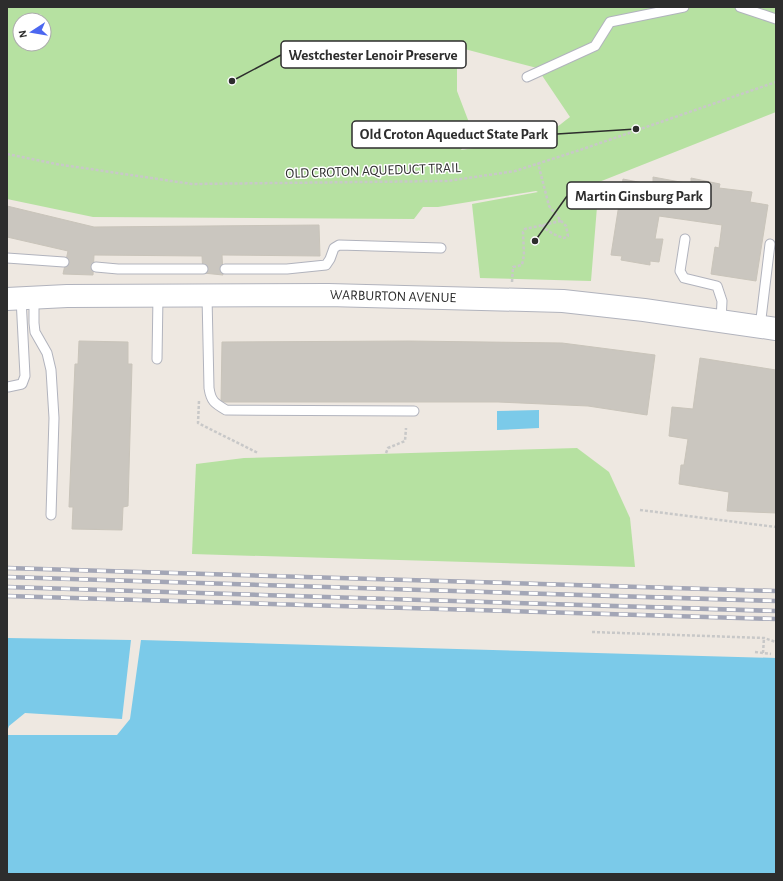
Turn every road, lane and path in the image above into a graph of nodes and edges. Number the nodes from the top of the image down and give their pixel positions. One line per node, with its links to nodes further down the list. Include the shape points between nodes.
1 (684, 7): 4 (lane, via 610,22 595,46)
2 (740, 7): 3 (lane)
3 (776, 19)
4 (527, 77)
5 (776, 82): 7 (path, OLD CROTON AQUEDUCT TRAIL)
6 (7, 154): 7 (path, OLD CROTON AQUEDUCT TRAIL, via 56,164 192,184 448,181 514,171)
7 (538, 163): 8 (path, via 549,206)
8 (561, 220): 9 (path); 9 (path, via 566,226 568,236 564,238 544,229)
9 (542, 225): 18 (path, via 525,229 522,265 513,267)
10 (685, 239): 22 (lane, via 680,271 684,278 717,286 722,301)
11 (770, 244): 23 (lane)
12 (441, 248): 17 (lane, via 339,244 334,248 326,265 287,269)
13 (7, 258): 14 (lane)
14 (64, 262)
15 (96, 267): 16 (lane)
16 (203, 269)
17 (226, 269)
18 (512, 282)
19 (158, 296): 20 (street, WARBURTON AVENUE); 21 (street, WARBURTON AVENUE); 24 (lane)
20 (207, 296): 22 (street, WARBURTON AVENUE, via 328,295 563,301); 27 (lane, via 209,388 211,398 217,405 226,410)
21 (21, 298): 25 (lane, via 25,376 22,384); 32 (lane, via 47,353 51,370 54,418)
22 (721, 321): 23 (street, WARBURTON AVENUE)
23 (768, 328)
24 (157, 359)
25 (8, 387)
26 (202, 398): 29 (path, via 198,402 198,423)
27 (414, 411)
28 (406, 428): 30 (path, via 405,441 388,448)
29 (258, 453)
30 (386, 453)
31 (640, 510): 33 (path)
32 (51, 516)
33 (776, 527)
34 (592, 632): 35 (path)
35 (764, 638): 36 (path); 38 (path)
36 (776, 642)
37 (755, 652): 38 (path)
38 (763, 653): 39 (path)
39 (771, 654)

